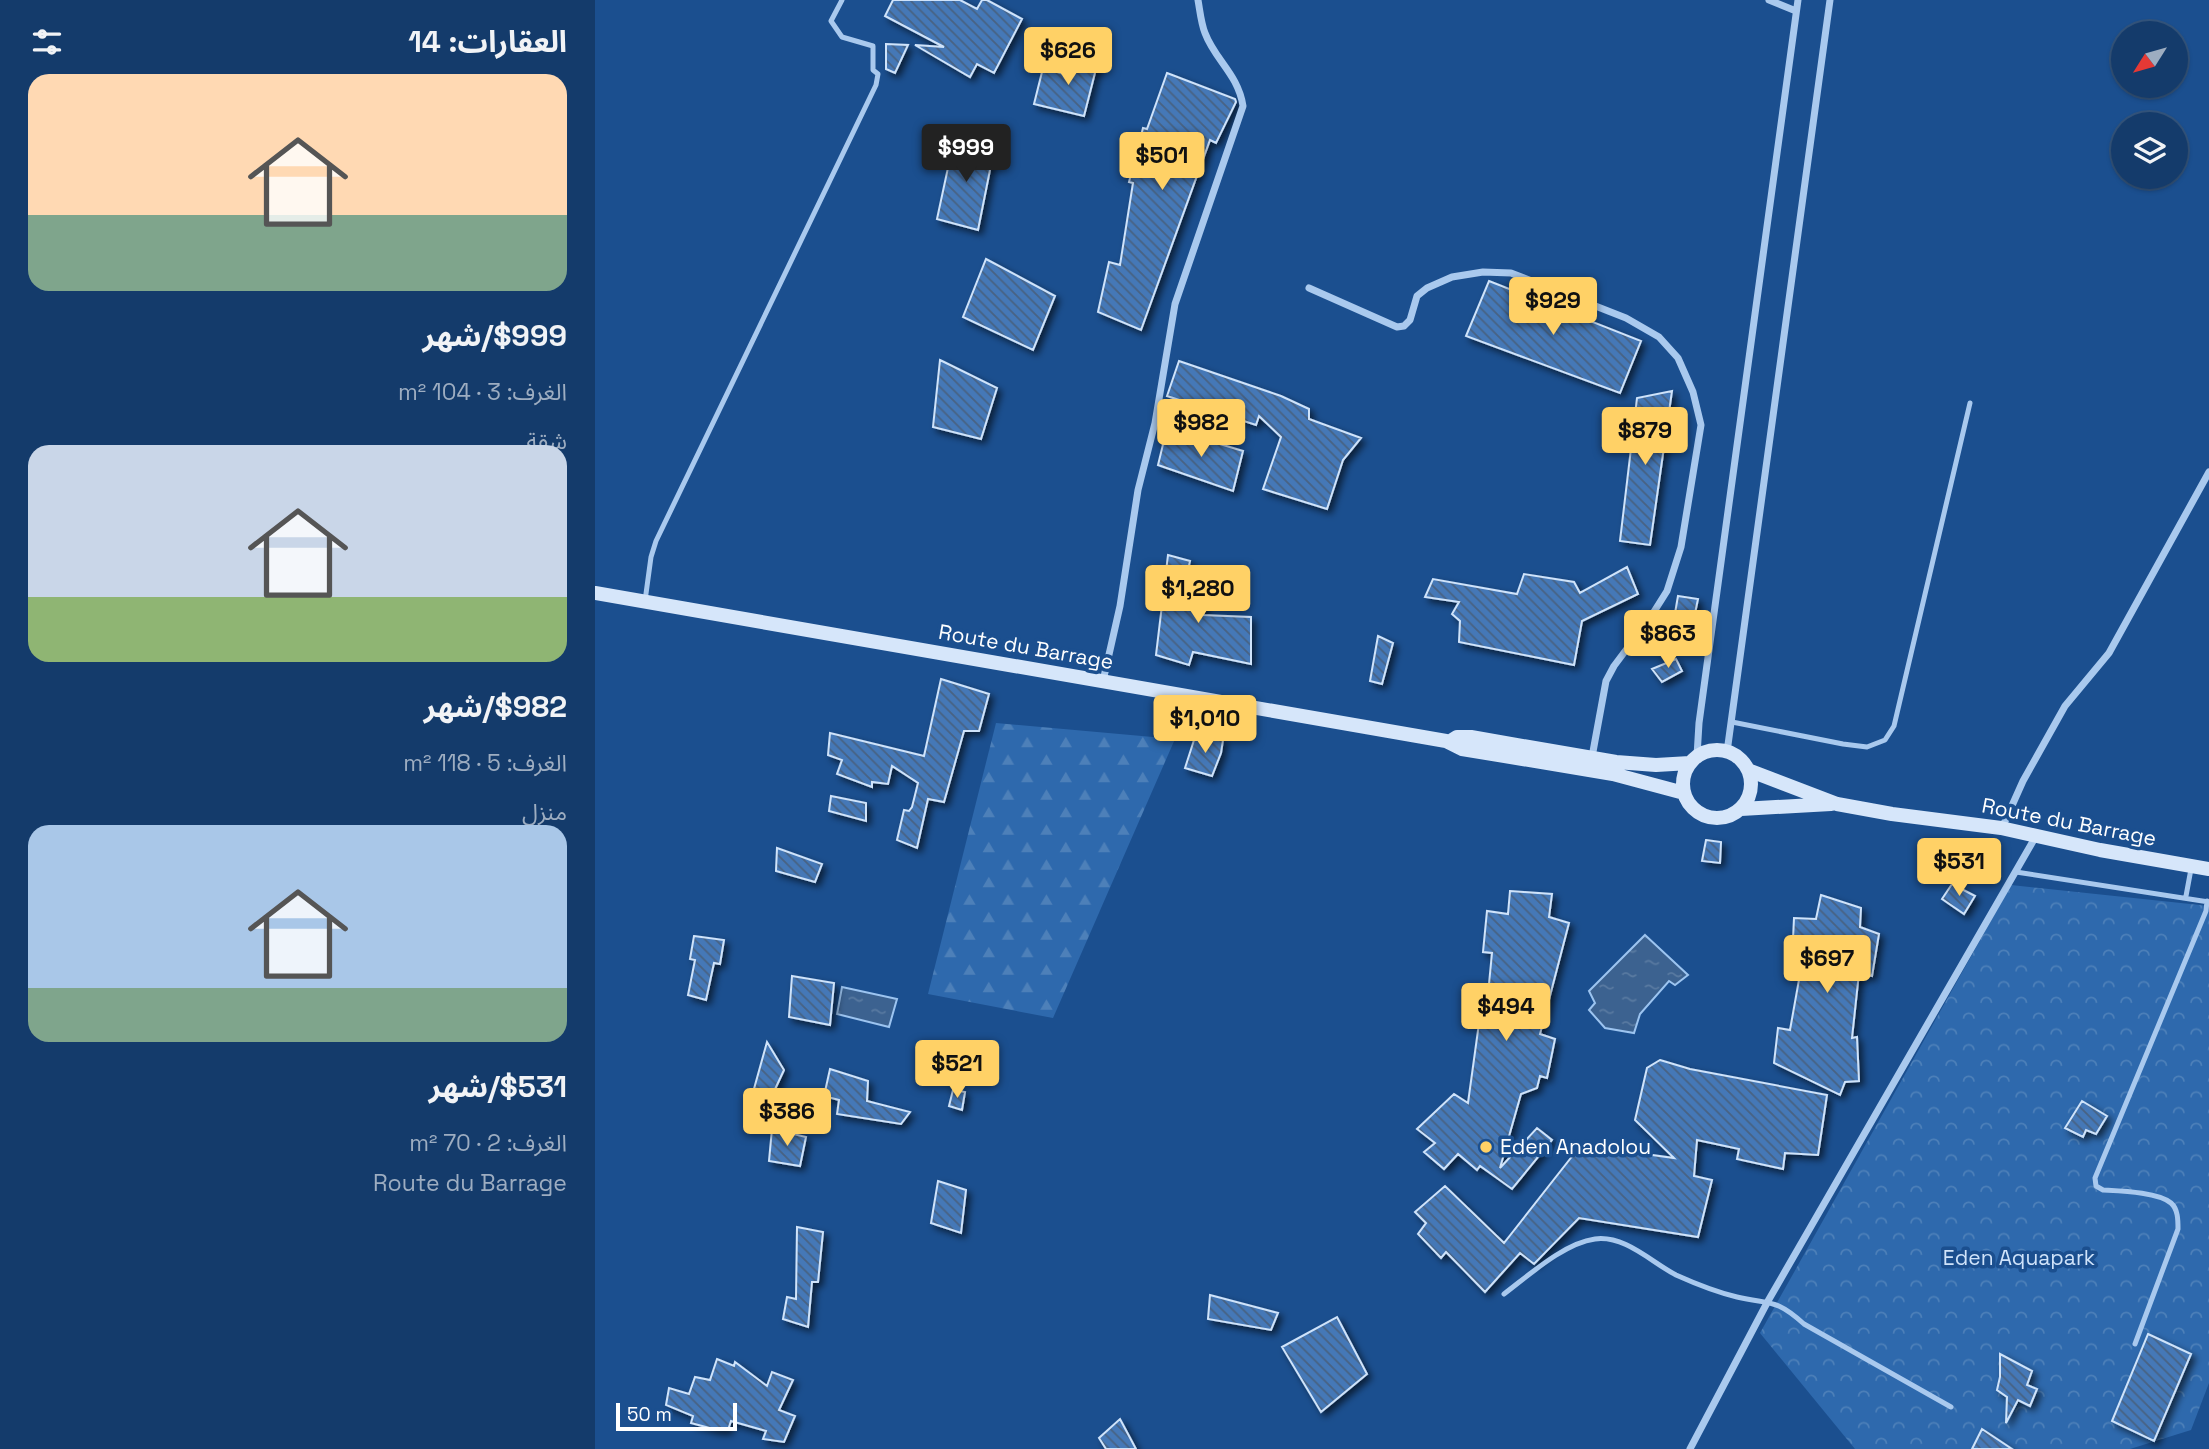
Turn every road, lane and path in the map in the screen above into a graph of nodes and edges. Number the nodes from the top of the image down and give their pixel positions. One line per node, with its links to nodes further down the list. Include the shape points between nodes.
1 (842, 0): 11 (lane, via 831,21 842,37 873,46 876,85 656,541)
2 (1198, 0): 12 (street, via 1205,34 1234,78 1244,106 1174,304)
3 (1769, 0): 6 (street)
4 (1798, 0): 6 (street)
5 (1830, 0): 13 (street)
6 (1797, 11): 17 (street)
7 (1309, 288): 16 (street, via 1397,327 1410,320 1417,296 1427,288 1483,272 1511,274 1626,318 1659,337 1678,358 1701,425 1681,547 1667,591 1606,681)
8 (1970, 403): 13 (lane, via 1894,726 1885,740 1867,747)
9 (2209, 472): 22 (street, via 2109,653 2065,706)
10 (595, 593): 11 (main road, Route du Barrage)
11 (645, 601): 12 (main road, Route du Barrage)
12 (1103, 682): 14 (main road, Route du Barrage)
13 (1733, 722): 15 (street)
14 (1449, 742): 16 (main road, Route du Barrage, via 1476,737); 19 (main road, Route du Barrage, via 1462,749 1613,774)
15 (1727, 752): 17 (main road, Route du Barrage, via 1708,751); 18 (main road, Route du Barrage, via 1737,755)
16 (1592, 757): 17 (main road, Route du Barrage, via 1640,764)
17 (1694, 760): 19 (main road, via 1683,777)
18 (1748, 770): 20 (main road, Route du Barrage); 21 (main road, via 1751,791)
19 (1684, 793): 21 (main road, Route du Barrage, via 1697,812 1710,818)
20 (1837, 804): 21 (main road, Route du Barrage); 22 (main road, Route du Barrage)
21 (1741, 809)
22 (2001, 828): 23 (main road, Route du Barrage)
23 (2036, 836): 24 (main road, Route du Barrage); 26 (street)
24 (2191, 867): 25 (main road, Route du Barrage); 27 (lane)
25 (2209, 869)
26 (2016, 872): 27 (lane); 30 (street)
27 (2186, 897): 28 (lane)
28 (2208, 902): 31 (lane, via 2095,1178 2103,1190 2157,1196 2171,1203 2178,1215 2178,1230)
29 (1504, 1294): 30 (lane, via 1582,1241 1608,1239 1713,1290)
30 (1768, 1301): 32 (lane); 33 (street)
31 (2135, 1344)
32 (1951, 1407)
33 (1690, 1449)

